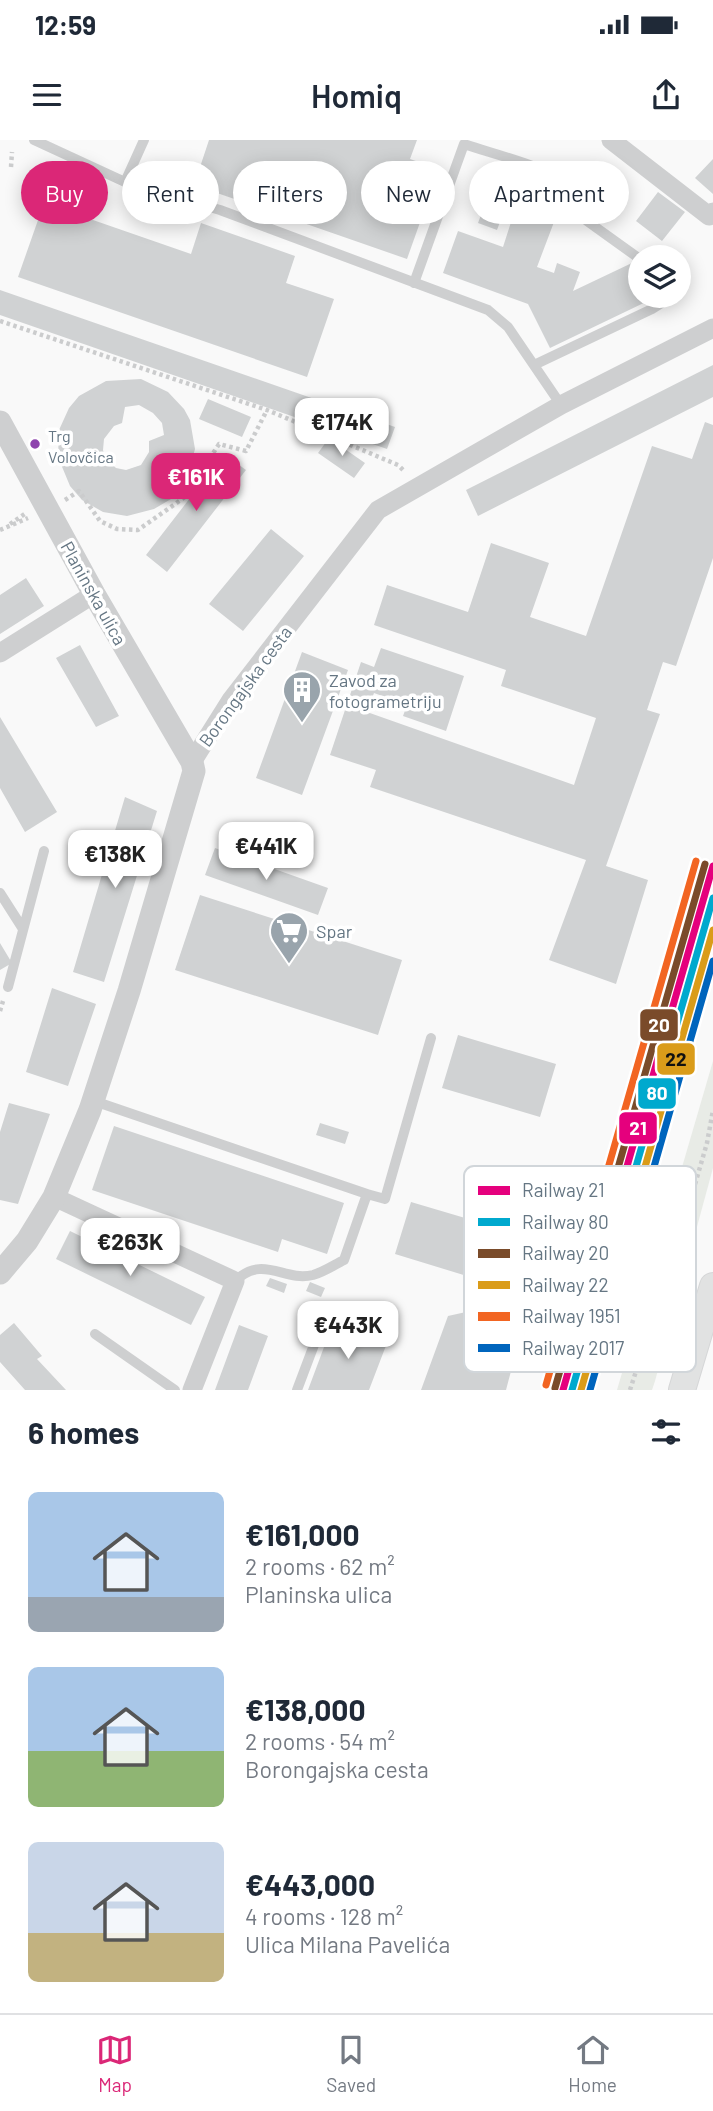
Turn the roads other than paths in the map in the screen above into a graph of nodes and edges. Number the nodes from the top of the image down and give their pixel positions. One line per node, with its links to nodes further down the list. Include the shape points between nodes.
1 (34, 140): 6 (lane)
2 (144, 140): 5 (lane)
3 (611, 140): 8 (street, via 709,216)
4 (463, 142): 9 (lane, via 555,175 573,189 587,222); 10 (lane)
5 (134, 161)
6 (122, 180)
7 (219, 210): 10 (lane)
8 (713, 212)
9 (628, 251)
10 (414, 284): 13 (lane, via 488,310 508,327)
11 (654, 308): 13 (lane)
12 (713, 328): 14 (street, Borongajska cesta)
13 (534, 365): 14 (lane)
14 (561, 405): 18 (street, Borongajska cesta, via 377,510 231,700)
15 (0, 422): 16 (street, Planinska ulica)
16 (94, 594): 17 (street); 18 (street, Planinska ulica)
17 (0, 653)
18 (192, 762): 24 (street, Borongajska cesta, via 193,780)
19 (44, 851): 21 (lane)
20 (0, 893): 21 (lane)
21 (23, 929): 22 (lane)
22 (8, 987)
23 (431, 1038): 25 (lane, via 385,1199)
24 (93, 1100): 25 (lane); 26 (street, Borongajska cesta)
25 (367, 1194): 28 (lane, via 344,1260 312,1275 257,1269)
26 (54, 1197): 27 (street, Borongajska cesta, via 27,1241); 28 (street)
27 (1, 1271)
28 (234, 1281): 35 (street)
29 (713, 1286): 32 (main road)
30 (320, 1329): 36 (lane)
31 (95, 1334): 34 (lane)
32 (696, 1343)
33 (687, 1372): 37 (main road)
34 (176, 1390)
35 (192, 1390)
36 (297, 1390)
37 (682, 1390)

